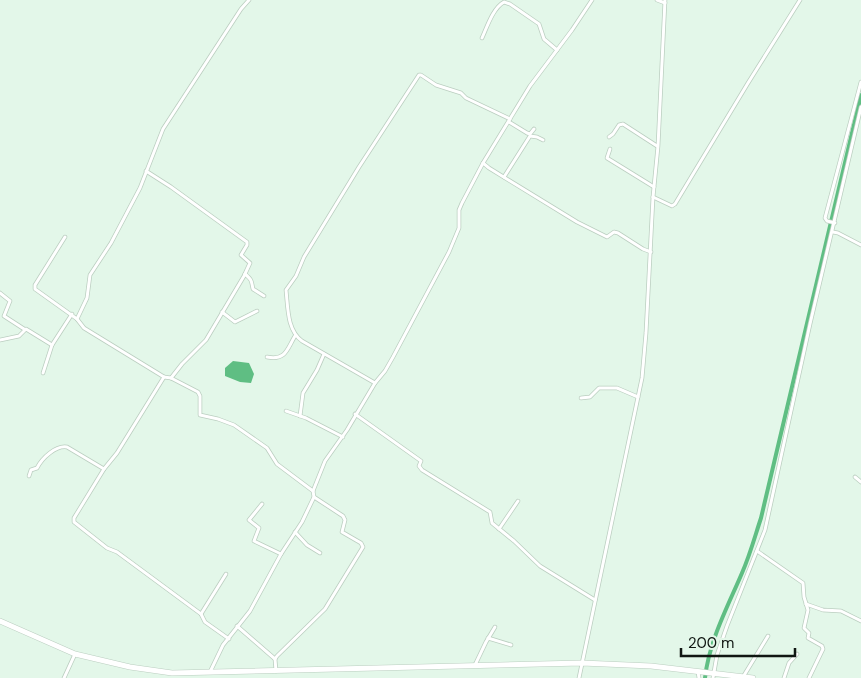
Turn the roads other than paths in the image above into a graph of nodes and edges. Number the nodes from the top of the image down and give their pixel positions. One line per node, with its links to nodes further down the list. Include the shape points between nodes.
1 (249, 0): 17 (street, via 169,118)
2 (592, 0): 7 (street)
3 (657, 0): 5 (street)
4 (800, 0): 20 (street, via 676,204 668,206)
5 (665, 2): 14 (street)
6 (482, 38): 7 (street, via 496,9 504,2 539,24 544,39)
7 (557, 50): 10 (street)
8 (861, 82): 21 (street, via 825,218)
9 (861, 107): 21 (street)
10 (509, 120): 11 (street, via 527,133); 16 (street); 34 (street, via 461,93 436,86 419,76 358,167 287,288 291,327)
11 (534, 129)
12 (609, 137): 14 (street, via 623,124)
13 (543, 140): 18 (street, via 530,136)
14 (658, 146): 19 (street)
15 (610, 150): 19 (street, via 607,158)
16 (484, 163): 18 (street); 42 (street, via 459,210 459,228 445,260 385,371)
17 (146, 171): 26 (street, via 247,242 241,255 250,262); 32 (street, via 111,243 90,275 87,298)
18 (504, 177): 25 (street, via 606,237 616,232)
19 (654, 187): 20 (street)
20 (652, 197): 25 (street)
21 (833, 222): 22 (street)
22 (833, 232): 24 (street); 59 (street, via 770,509)
23 (64, 236): 31 (street, via 34,289)
24 (861, 245)
25 (650, 252): 44 (street, via 646,333)
26 (245, 274): 28 (street, via 253,289); 30 (street)
27 (0, 293): 33 (street, via 10,301 4,316)
28 (264, 296)
29 (257, 311): 30 (street, via 235,322)
30 (222, 312): 41 (street, via 206,340)
31 (72, 314): 32 (street); 36 (street)
32 (77, 319): 40 (street, via 84,328)
33 (24, 329): 35 (street, via 19,336); 36 (street)
34 (296, 336): 37 (street); 38 (street, via 283,356 276,359)
35 (0, 340)
36 (52, 345): 39 (street)
37 (324, 354): 42 (street); 47 (street, via 303,392)
38 (267, 357)
39 (43, 373)
40 (164, 377): 41 (street); 49 (street)
41 (171, 378): 53 (street, via 200,394 200,415 234,425 267,448 277,464)
42 (374, 383): 46 (street)
43 (581, 398): 44 (street, via 590,397 598,388 618,388)
44 (638, 398): 63 (street)
45 (286, 411): 47 (street)
46 (355, 414): 48 (street); 57 (street, via 421,461 419,466 422,470 490,512 492,523)
47 (300, 416): 48 (street)
48 (343, 437): 53 (street, via 326,461)
49 (104, 469): 50 (street, via 64,446 49,454 31,470); 65 (street, via 74,522)
50 (29, 476)
51 (855, 477): 52 (street)
52 (861, 482)
53 (313, 491): 54 (street)
54 (314, 497): 58 (street); 76 (street, via 342,516 345,520 342,532 363,547 325,609)
55 (518, 500): 57 (street)
56 (262, 504): 61 (street, via 249,520 258,528 254,541)
57 (499, 529): 63 (street, via 540,566)
58 (295, 532): 60 (street, via 306,545); 61 (street)
59 (757, 551): 64 (street, via 803,583); 83 (street, via 717,655)
60 (320, 553)
61 (281, 554): 68 (street, via 250,611)
62 (226, 574): 65 (street)
63 (595, 600): 77 (street)
64 (806, 604): 67 (street, via 823,610 841,611); 92 (street, via 804,628 808,638 823,650)
65 (201, 614): 72 (street, via 206,622)
66 (0, 621): 74 (street)
67 (861, 621)
68 (237, 626): 72 (street); 76 (street)
69 (496, 627): 71 (street)
70 (768, 636): 85 (street)
71 (488, 638): 73 (street); 78 (street)
72 (229, 639): 81 (street)
73 (511, 645)
74 (75, 654): 84 (street, via 130,668); 86 (street)
75 (797, 654): 91 (street, via 789,663)
76 (275, 658): 80 (street)
77 (582, 663): 78 (street); 83 (street, via 651,666); 89 (street)
78 (475, 666): 80 (street)
79 (257, 671): 80 (street); 82 (street); 88 (street)
80 (276, 671)
81 (210, 672): 82 (street); 84 (street)
82 (229, 672): 87 (street)
83 (706, 674): 85 (street)
84 (185, 675)
85 (743, 677): 90 (street)
86 (64, 678)
87 (226, 678)
88 (254, 678)
89 (579, 678)
90 (753, 678)
91 (784, 678)
92 (809, 678)

